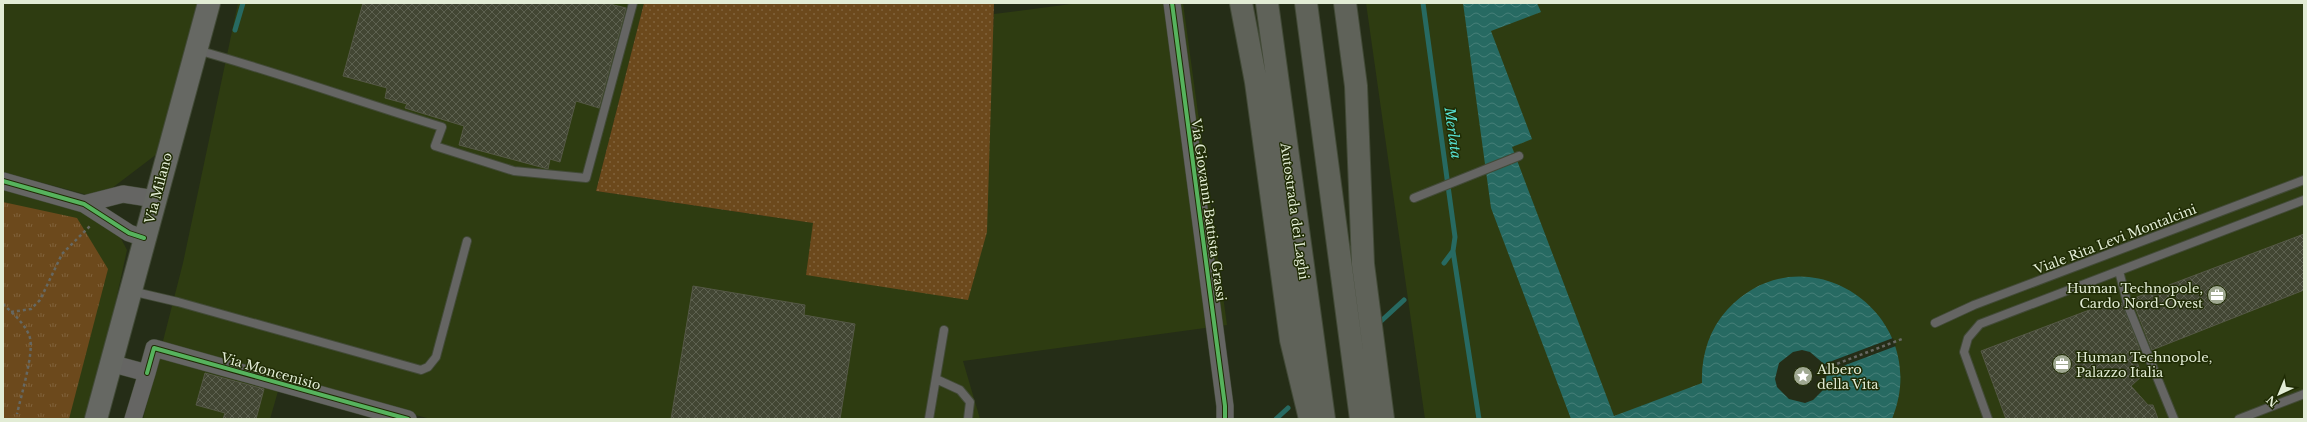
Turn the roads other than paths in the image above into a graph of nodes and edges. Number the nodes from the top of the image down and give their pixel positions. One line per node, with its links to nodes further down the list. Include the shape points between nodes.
1 (209, 3): 8 (main road, Via Milano)
2 (633, 3): 8 (lane, via 586,178 514,172 435,146 442,127 366,104 311,83)
3 (1172, 3): 31 (street, Via Giovanni Battista Grassi)
4 (1241, 3): 32 (highway, via 1256,82 1291,340)
5 (1267, 3): 33 (highway, Autostrada dei Laghi)
6 (1306, 3): 34 (highway)
7 (1345, 3): 35 (highway, via 1356,86 1363,264)
8 (196, 50): 13 (main road, Via Milano)
9 (1519, 156): 12 (lane)
10 (2304, 180): 20 (lane, Viale Rita Levi Montalcini, via 1974,305)
11 (3, 181): 15 (street)
12 (1414, 198)
13 (155, 199): 15 (street, via 123,194); 16 (main road, Via Milano)
14 (2304, 200): 18 (lane)
15 (84, 204): 16 (street, via 129,232)
16 (144, 238): 19 (main road, Via Milano)
17 (468, 241): 19 (lane, via 436,357 428,367 421,370)
18 (2119, 271): 36 (lane, via 1990,319 1974,330 1966,343 1965,357); 37 (lane, via 2128,306)
19 (130, 291): 22 (main road, Via Milano)
20 (1935, 323)
21 (944, 330): 24 (lane)
22 (110, 364): 23 (street); 26 (main road, Via Milano)
23 (147, 373): 27 (street); 28 (street, Via Moncenisio, via 154,348)
24 (936, 379): 29 (lane); 30 (lane, via 960,390 970,402)
25 (2304, 394): 38 (lane)
26 (96, 419)
27 (133, 419)
28 (408, 419)
29 (929, 419)
30 (968, 419)
31 (1225, 419)
32 (1310, 419)
33 (1324, 419)
34 (1361, 419)
35 (1383, 419)
36 (1988, 419)
37 (2174, 419)
38 (2239, 419)

